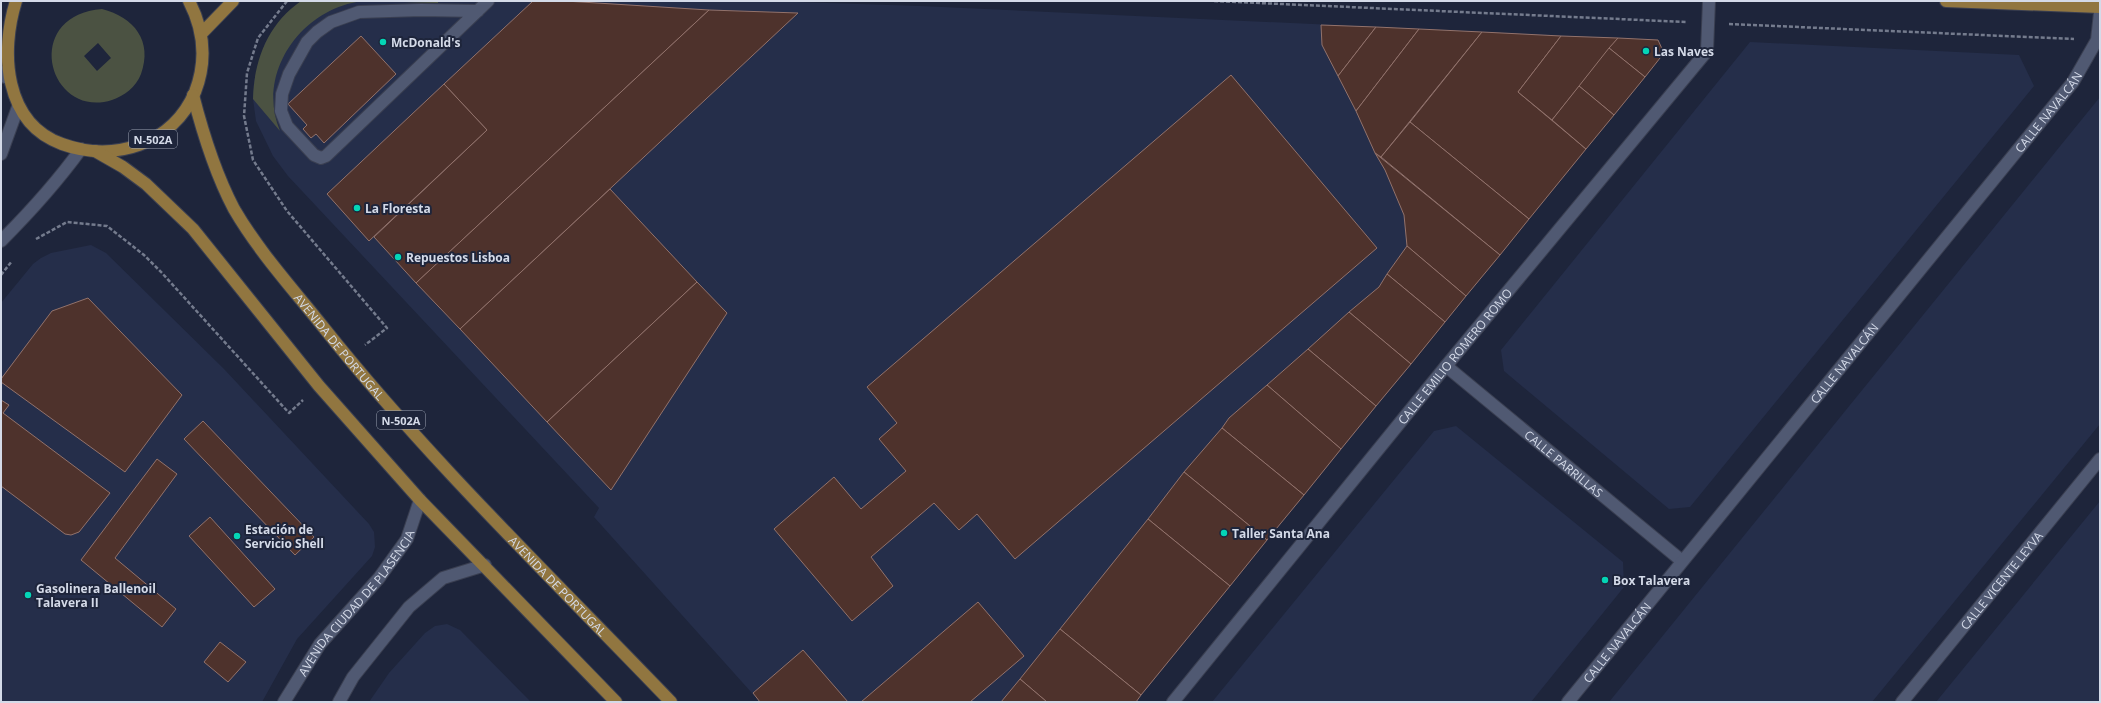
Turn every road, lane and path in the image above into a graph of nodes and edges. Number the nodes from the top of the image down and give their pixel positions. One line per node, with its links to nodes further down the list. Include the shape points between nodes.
1 (16, 1): 14 (main road, N-502A, via 6,24)
2 (189, 1): 12 (main road, N-502A)
3 (233, 1): 12 (main road)
4 (488, 1): 9 (street)
5 (1214, 1): 11 (path)
6 (1709, 1): 11 (street, CALLE EMILIO ROMERO ROMO)
7 (1946, 1): 8 (main road)
8 (2100, 7)
9 (478, 11): 9 (street, via 359,12 331,22 307,42 289,74 282,94 281,111 287,126 314,155 321,158 326,156)
10 (2100, 13): 13 (street, CALLE NAVALCÁN)
11 (1709, 23): 13 (path); 22 (street, CALLE EMILIO ROMERO ROMO, via 1708,51)
12 (201, 34): 16 (main road, N-502A, via 202,65)
13 (2097, 40): 25 (street, CALLE NAVALCÁN, via 2073,82)
14 (2, 45): 15 (main road, N-502A)
15 (3, 74): 17 (main road, N-502A)
16 (193, 95): 19 (main road, N-502A, via 177,119 155,138 128,149); 30 (main road, AVENIDA DE PORTUGAL / N-502A, via 203,136 218,175 252,239 348,359 400,418)
17 (18, 107): 18 (main road, N-502A, via 48,136); 20 (street)
18 (81, 149): 19 (main road, N-502A); 21 (street, via 62,175)
19 (95, 151): 24 (main road, N-502A, via 146,184 193,229 319,386)
20 (1, 154)
21 (1, 241)
22 (1446, 366): 25 (street, CALLE PARRILLAS); 31 (street, CALLE EMILIO ROMERO ROMO)
23 (2100, 459): 33 (street, CALLE VICENTE LEYVA)
24 (420, 500): 26 (main road, N-502A); 27 (street, AVENIDA CIUDAD DE PLASENCIA, via 407,539 379,578 320,644)
25 (1682, 561): 32 (street, CALLE NAVALCÁN)
26 (485, 565): 28 (street, via 443,578 408,607 353,677); 29 (main road, N-502A)
27 (284, 702)
28 (339, 702)
29 (616, 702)
30 (671, 702)
31 (1173, 702)
32 (1568, 702)
33 (1902, 702)

